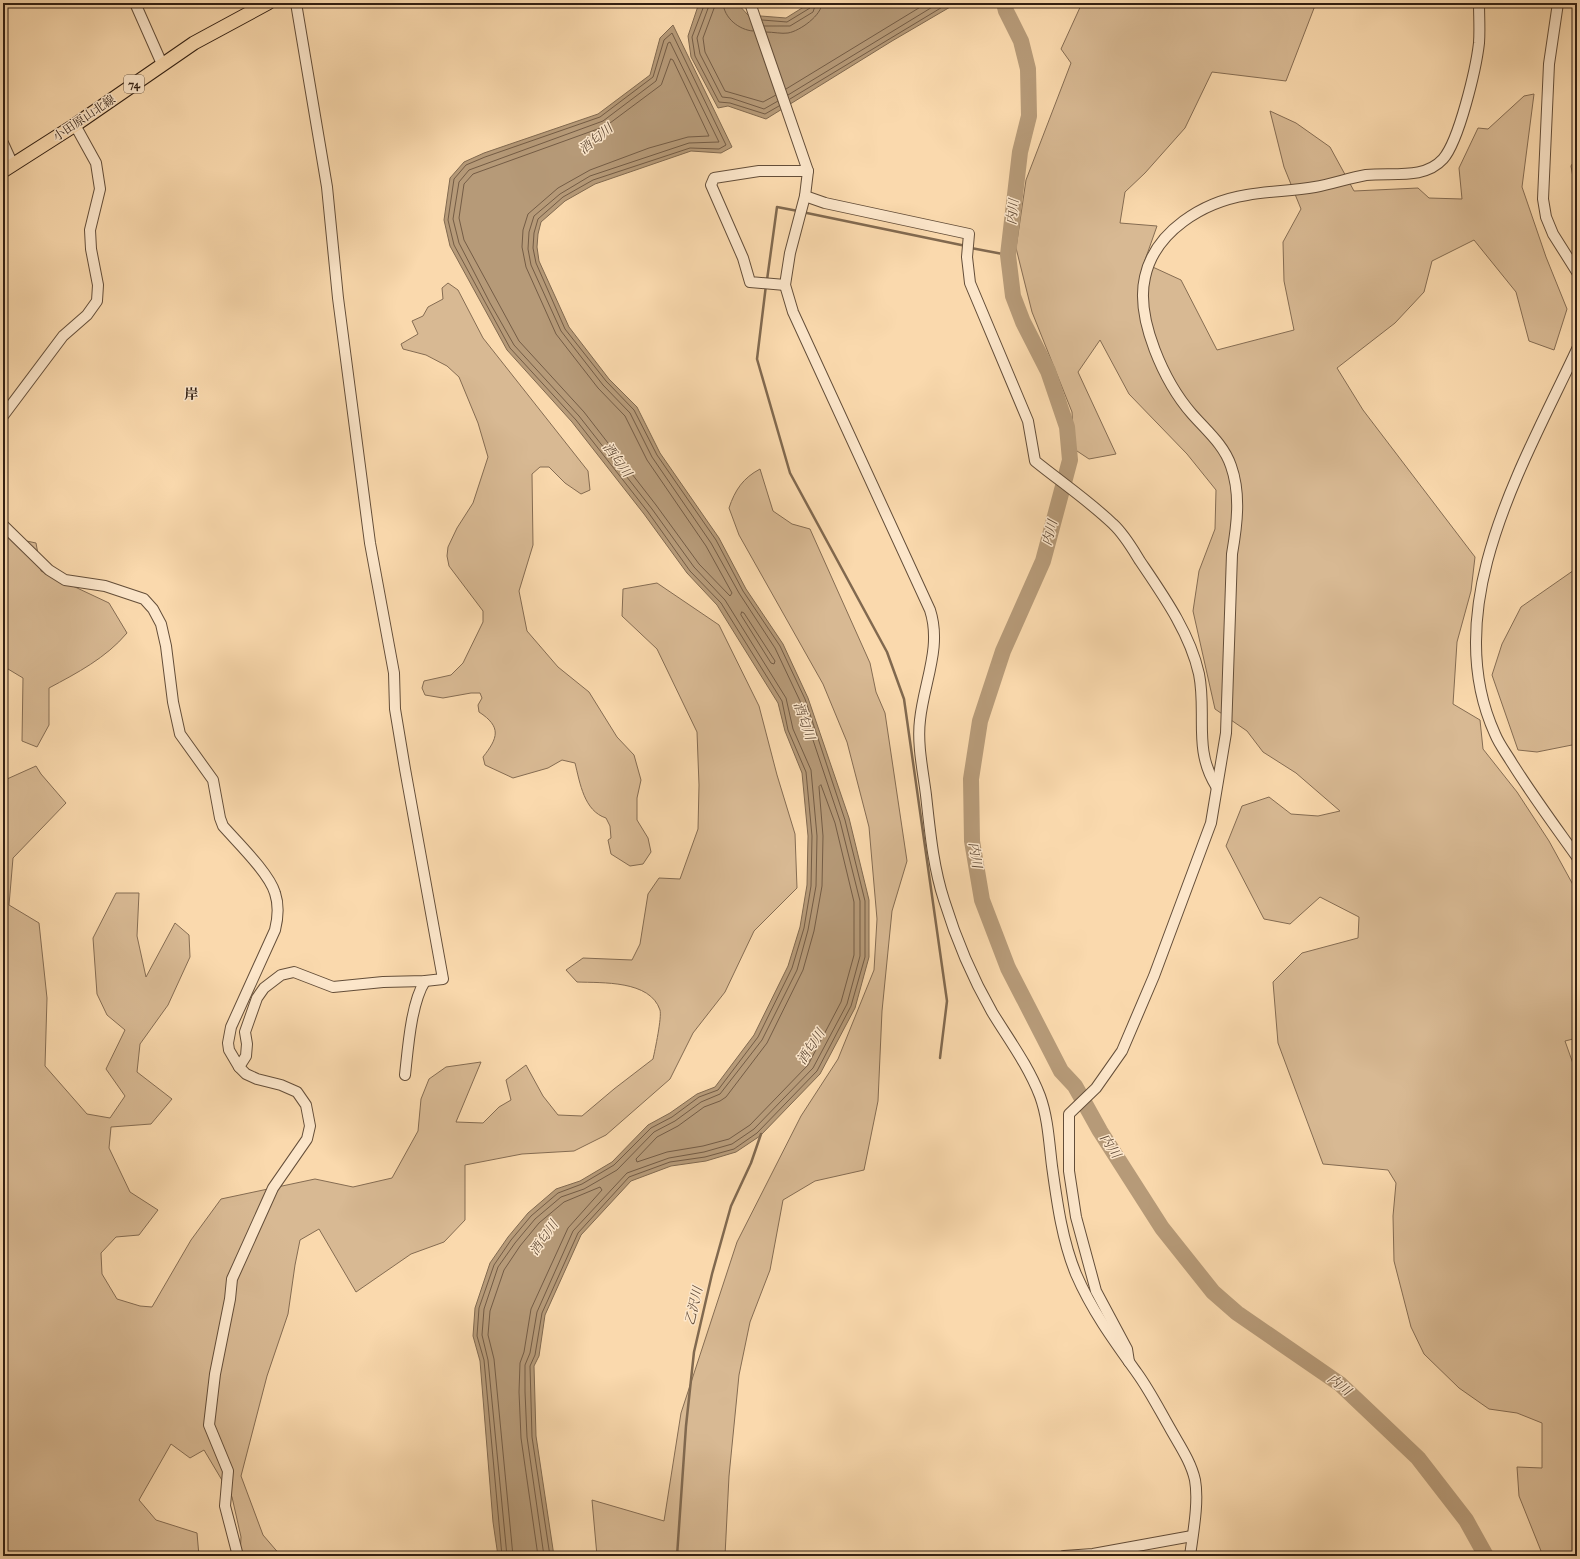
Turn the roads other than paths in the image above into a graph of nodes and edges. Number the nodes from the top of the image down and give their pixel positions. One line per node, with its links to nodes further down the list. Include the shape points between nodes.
1 (135, 3): 7 (street)
2 (268, 3): 7 (main road, 小田原山北線 / 74, via 219,28)
3 (296, 3): 20 (street, via 327,187 338,298 370,543 394,673 395,708 405,769 443,979)
4 (750, 3): 11 (street)
5 (1479, 3): 18 (street, via 1479,43 1472,75 1457,134 1443,160 1421,172 1366,176 1316,187 1246,195 1208,207 1186,219 1159,245 1145,277 1144,303 1156,353 1177,394 1226,454 1232,467 1238,499 1230,605 1226,733)
6 (1558, 3): 13 (street, via 1549,64 1543,199 1546,217 1553,234)
7 (162, 64): 8 (main road, 小田原山北線 / 74)
8 (75, 125): 10 (main road, 小田原山北線 / 74); 16 (street, via 96,163 100,189 90,230 98,285 97,301 87,315 63,336)
9 (3, 143): 10 (street)
10 (8, 168)
11 (806, 172): 12 (street); 14 (street, via 759,171 714,178 711,186 743,258 750,282)
12 (805, 196): 14 (street); 18 (street, via 825,203 969,234 967,257 970,283 1028,422 1035,461 1114,525 1155,582 1191,648 1201,692 1201,745 1209,774)
13 (1577, 272)
14 (782, 286): 23 (street, via 930,610 935,641 919,722 923,776 936,872 968,965 993,1014 1027,1066 1041,1098 1064,1239 1075,1272 1092,1308)
15 (1577, 349): 19 (street, via 1513,486 1495,533 1484,573 1478,610 1477,645 1478,678 1495,736)
16 (3, 416)
17 (3, 525): 21 (street, via 49,570 65,580 105,586 144,599 161,624 180,734 213,780 220,818 224,826 267,877 277,901 277,919 271,940 228,1034 230,1055)
18 (1216, 786): 23 (street, via 1211,823 1154,976 1122,1051 1096,1088 1069,1114 1069,1171 1076,1217 1096,1292 1127,1349)
19 (1577, 857)
20 (425, 981): 21 (street, via 334,987 294,972 281,975 264,988 257,998 245,1032 246,1056); 22 (street, via 418,992)
21 (239, 1067): 25 (street, via 256,1079 297,1092 306,1105 310,1126 307,1139 273,1188 232,1279 215,1374 209,1425 228,1471 225,1506)
22 (405, 1075)
23 (1129, 1362): 24 (street, via 1191,1465 1195,1482)
24 (1192, 1536): 26 (street, via 1093,1554); 27 (street)
25 (238, 1556)
26 (1064, 1556)
27 (1190, 1556)

